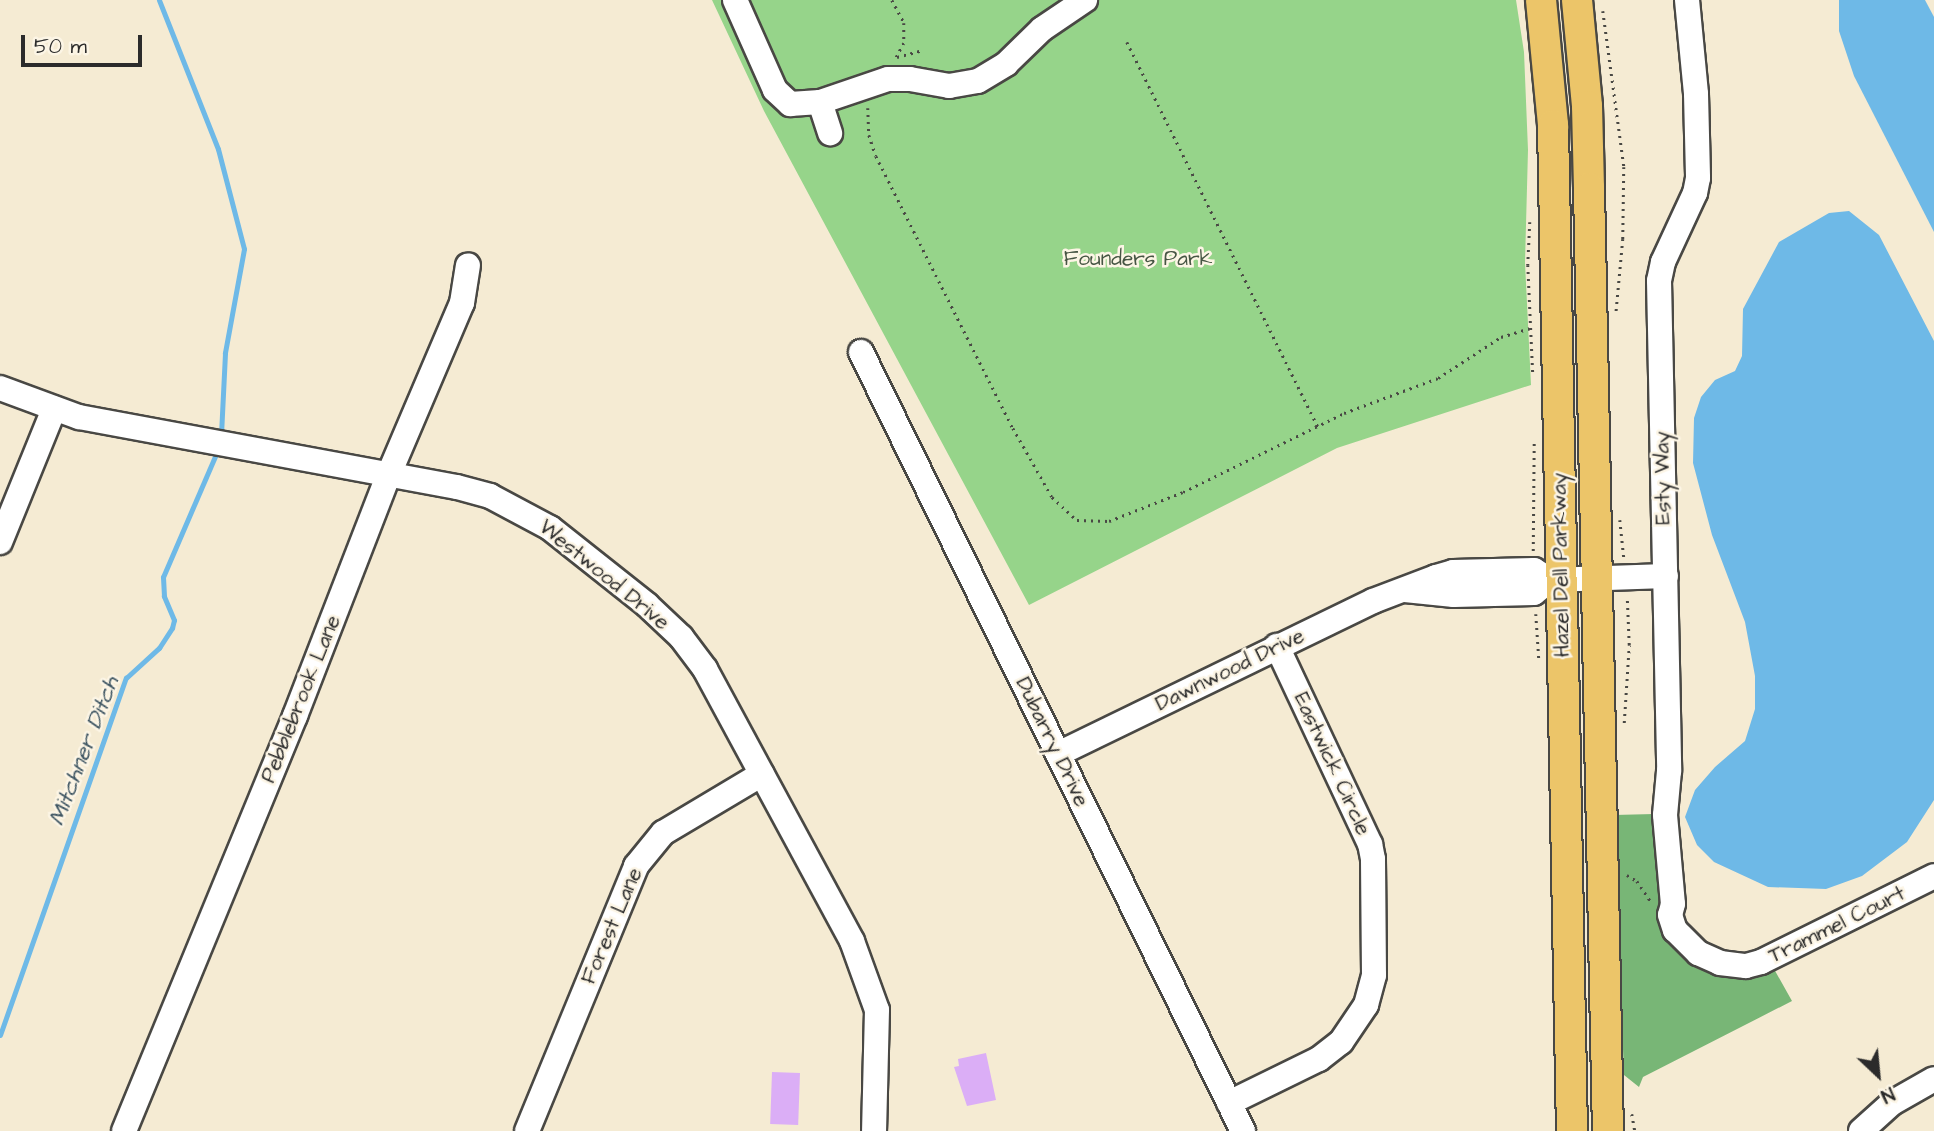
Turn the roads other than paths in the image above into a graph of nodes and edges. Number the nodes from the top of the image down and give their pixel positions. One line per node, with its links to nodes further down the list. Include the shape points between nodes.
1 (735, 0): 6 (street, via 781,97 800,106)
2 (1085, 0): 6 (street, via 978,81 958,87 910,79 877,83)
3 (1541, 0): 16 (main road, Hazel Dell Parkway, via 1553,124)
4 (1577, 0): 15 (main road, Hazel Dell Parkway, via 1587,106)
5 (1687, 0): 14 (street, Esty Way, via 1698,178 1659,281)
6 (820, 102): 7 (street)
7 (830, 133)
8 (468, 265): 12 (street, Pebblebrook Lane, via 462,303)
9 (861, 352): 18 (street, Dubarry Drive)
10 (0, 388): 11 (street, Westwood Drive)
11 (54, 409): 12 (street, Westwood Drive, via 128,428); 13 (street)
12 (389, 474): 19 (street, Westwood Drive, via 490,496 550,528 602,568 694,652); 24 (street, Pebblebrook Lane)
13 (0, 542)
14 (1665, 576): 15 (street, Dawnwood Drive); 21 (street, Esty Way, via 1669,771 1665,815 1670,915 1675,930)
15 (1596, 579): 16 (street, Dawnwood Drive); 29 (main road, Hazel Dell Parkway)
16 (1556, 580): 17 (street, Dawnwood Drive, via 1524,594 1445,595 1405,590); 28 (main road, Hazel Dell Parkway)
17 (1277, 646): 18 (street, Dawnwood Drive); 23 (street, Eastwick Circle, via 1370,844 1374,975 1366,1006 1341,1042 1319,1059)
18 (1058, 754): 23 (street, Dubarry Drive)
19 (762, 774): 25 (street, Forest Lane, via 663,833 636,866); 26 (street, Westwood Drive, via 852,941 872,991 878,1035)
20 (1934, 876): 21 (street, Trammel Court, via 1761,962 1734,966)
21 (1698, 953)
22 (1934, 1079): 30 (street, via 1892,1103)
23 (1229, 1103): 27 (street, Dubarry Drive)
24 (124, 1131)
25 (527, 1131)
26 (874, 1131)
27 (1243, 1131)
28 (1572, 1131)
29 (1608, 1131)
30 (1861, 1131)

